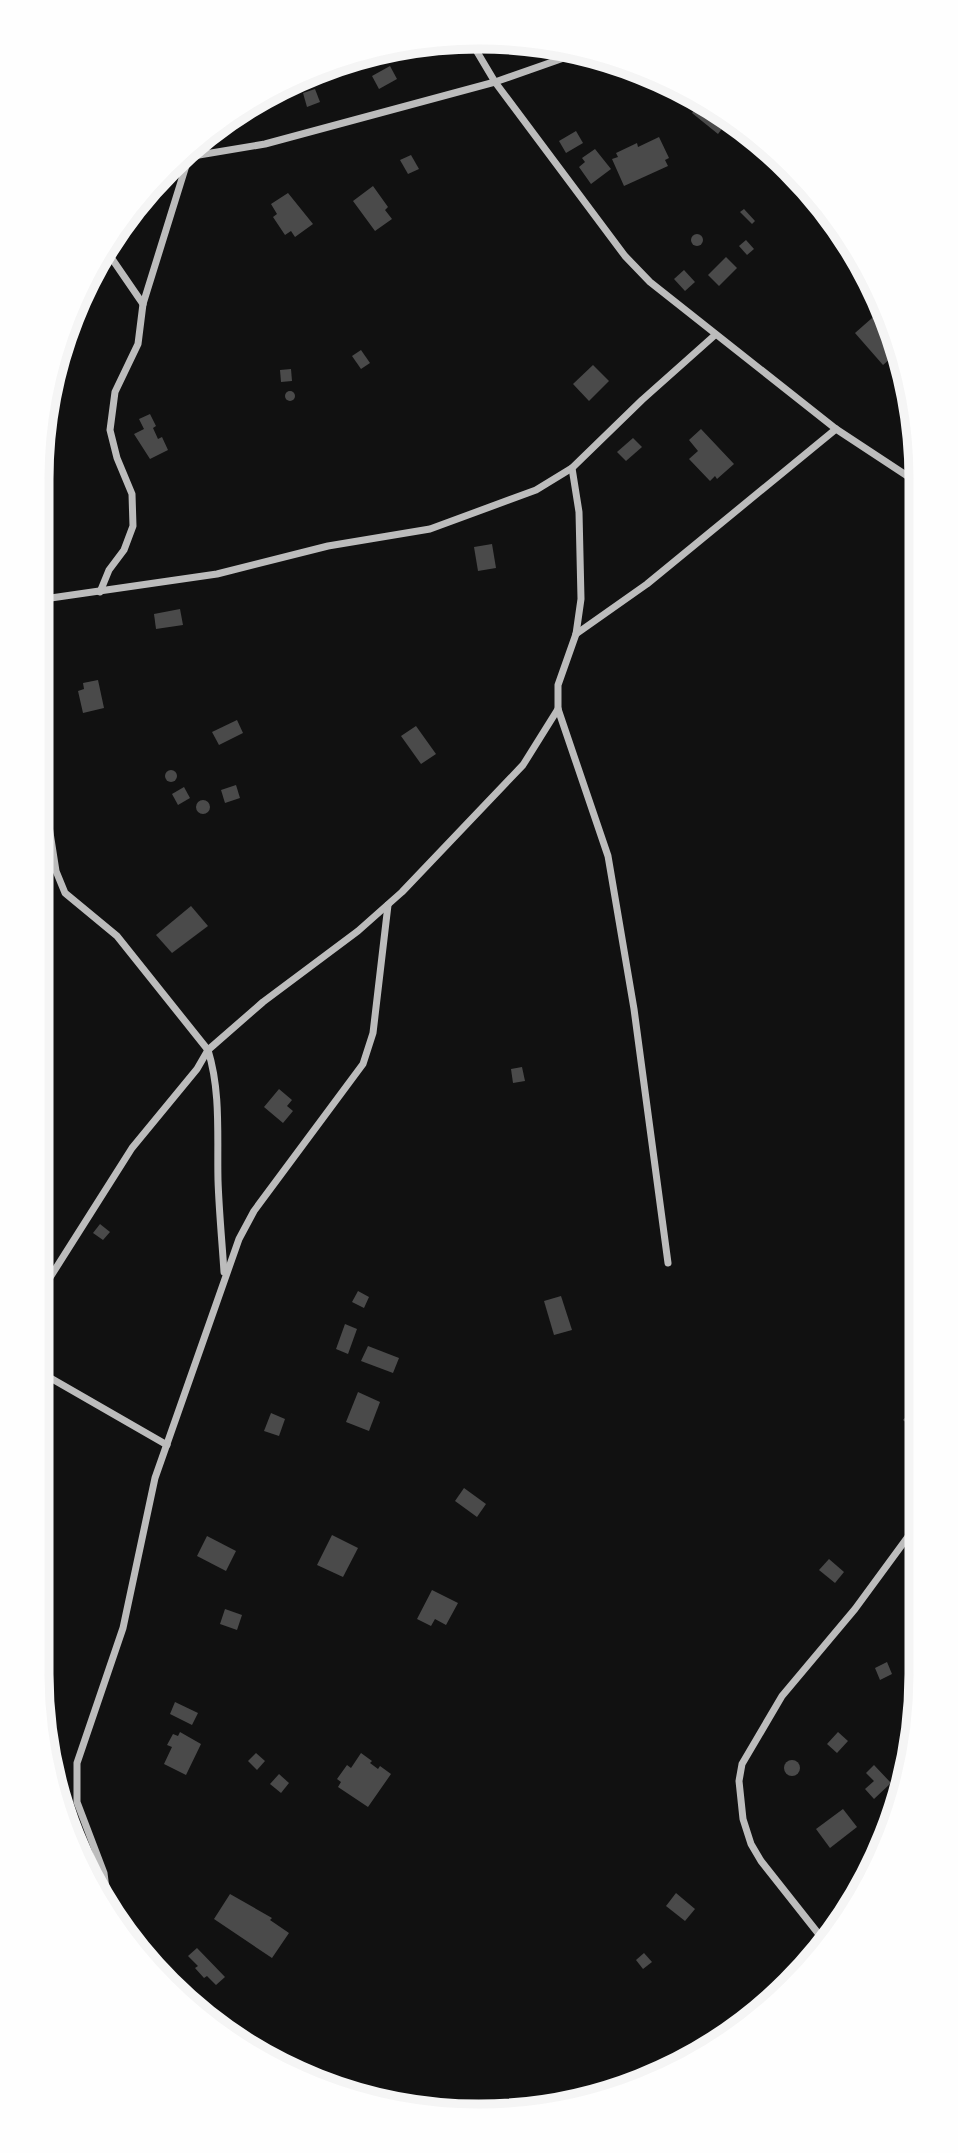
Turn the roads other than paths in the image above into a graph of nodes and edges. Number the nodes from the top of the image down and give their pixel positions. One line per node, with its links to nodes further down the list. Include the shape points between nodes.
1 (475, 49): 3 (street)
2 (565, 58): 3 (street)
3 (495, 82): 4 (street, via 265,144); 8 (street, via 625,256 672,302)
4 (197, 155)
5 (185, 165): 7 (street)
6 (111, 257): 7 (street)
7 (143, 304): 12 (street, via 138,344 115,392 110,430 132,494 133,526)
8 (715, 335): 9 (street); 10 (street)
9 (836, 429): 11 (street); 14 (street, via 647,584)
10 (572, 468): 12 (street, via 536,490 430,529 328,546 217,574); 14 (street, via 579,512 581,599)
11 (909, 478)
12 (100, 592): 13 (street)
13 (49, 598)
14 (576, 634): 15 (street, via 558,685)
15 (558, 709): 17 (street, via 523,765); 19 (street, via 608,856)
16 (49, 832): 18 (street, via 65,893 117,936)
17 (388, 905): 18 (street); 20 (street, via 373,1033 363,1064 254,1211)
18 (208, 1050): 20 (street, via 215,1072); 21 (street, via 132,1148)
19 (668, 1264)
20 (224, 1276): 23 (street)
21 (49, 1279)
22 (49, 1377): 23 (street)
23 (167, 1445): 25 (street, via 155,1478 123,1628 77,1763 77,1802)
24 (909, 1535): 26 (street, via 782,1696 743,1764 739,1781 751,1844)
25 (106, 1887)
26 (820, 1936)

